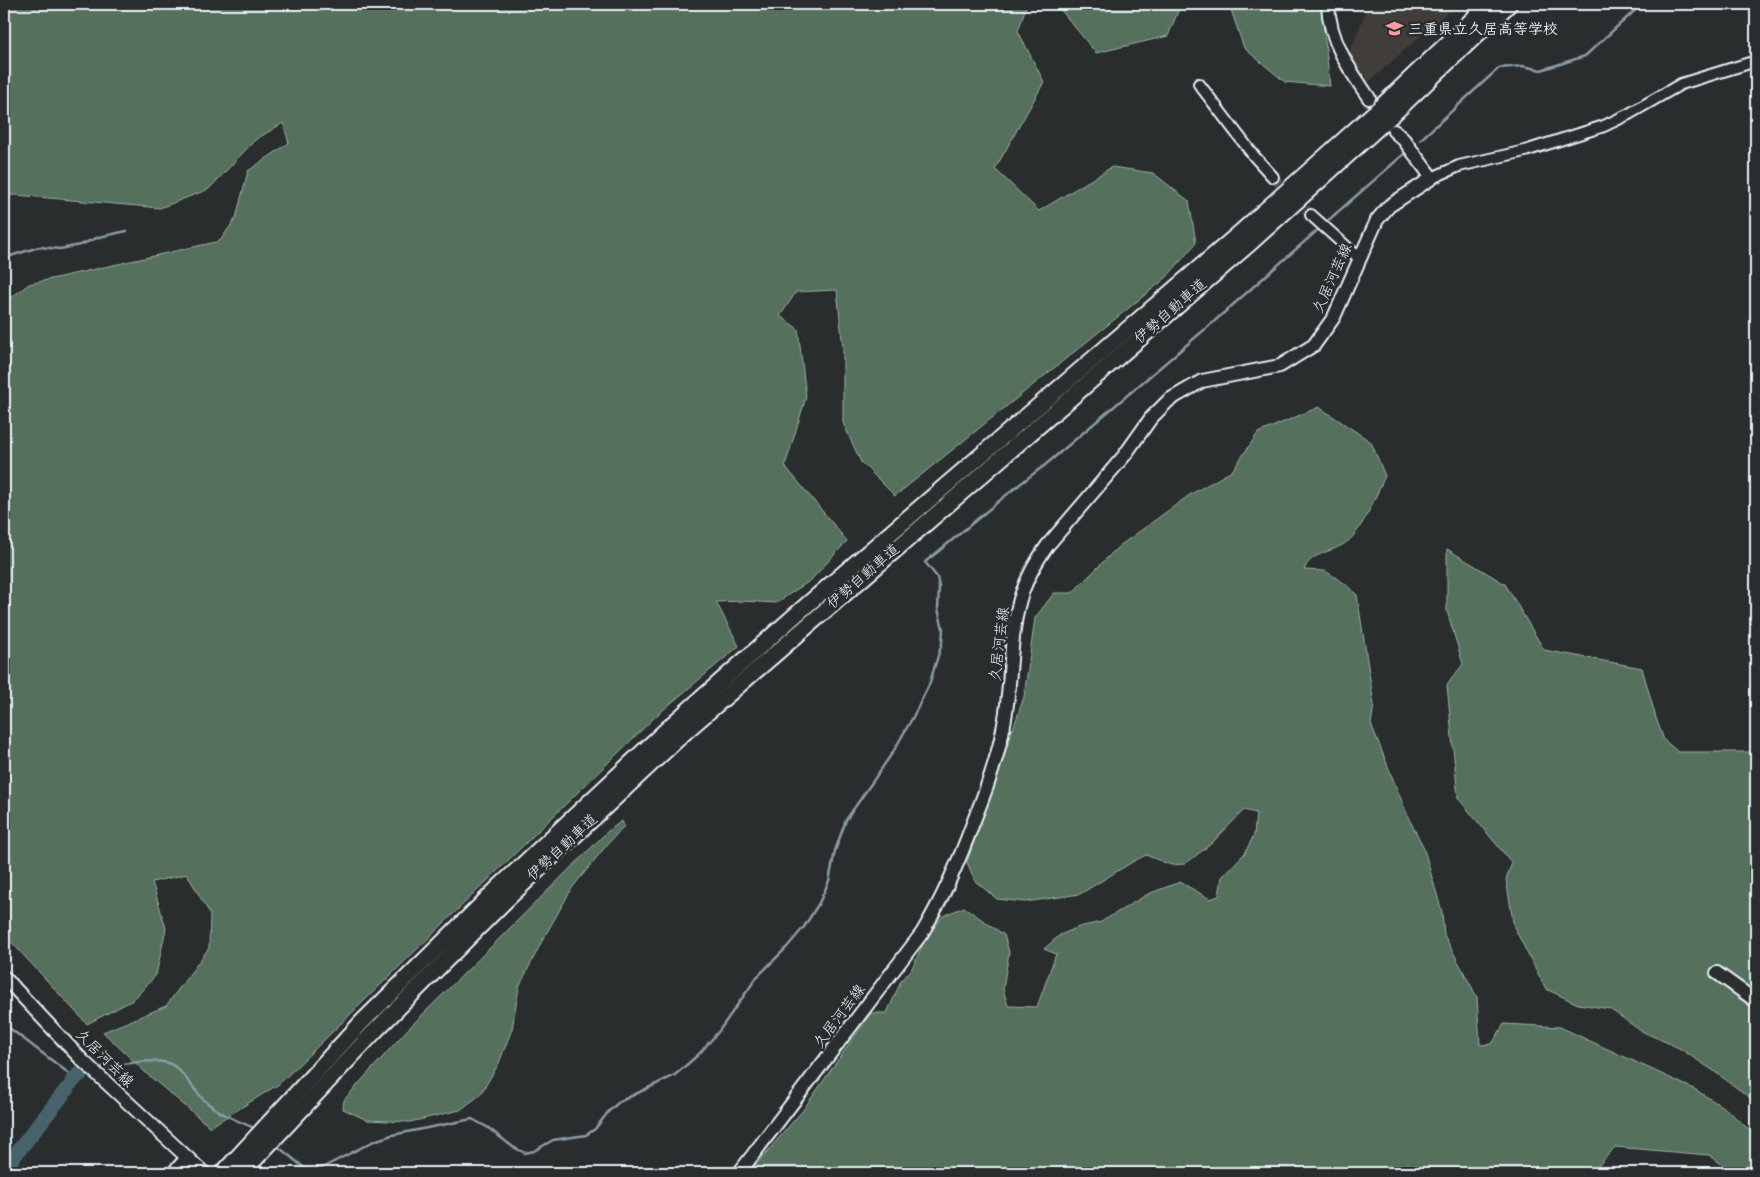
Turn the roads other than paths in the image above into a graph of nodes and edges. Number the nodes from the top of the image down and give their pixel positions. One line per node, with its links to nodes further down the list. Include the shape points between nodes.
1 (1328, 4): 6 (main road, via 1336,45)
2 (1489, 4): 15 (highway, 伊勢自動車道, via 1384,104 1241,232 678,720 497,889 363,1021)
3 (1509, 4): 15 (highway, 伊勢自動車道, via 1250,243 687,730 507,899)
4 (1756, 61): 9 (street, via 1681,84 1604,126 1525,151 1460,166)
5 (1199, 84): 8 (street)
6 (1369, 98)
7 (1394, 131): 9 (main road)
8 (1273, 177)
9 (1432, 178): 11 (main road, 久居河芸線, via 1389,206 1377,220)
10 (1311, 215): 11 (street)
11 (1359, 258): 21 (main road, 久居河芸線, via 1334,317 1310,349 1280,366 1202,381 1169,400 1047,546 1022,593 1004,726 993,768 954,872 936,910 922,933)
12 (1717, 973): 14 (main road)
13 (4, 976): 16 (main road, 久居河芸線, via 83,1061)
14 (1756, 1001)
15 (274, 1127): 19 (highway, 伊勢自動車道); 20 (highway, 伊勢自動車道)
16 (188, 1158): 17 (main road); 18 (main road, 久居河芸線)
17 (173, 1173)
18 (204, 1173)
19 (223, 1173)
20 (242, 1173)
21 (739, 1173)

